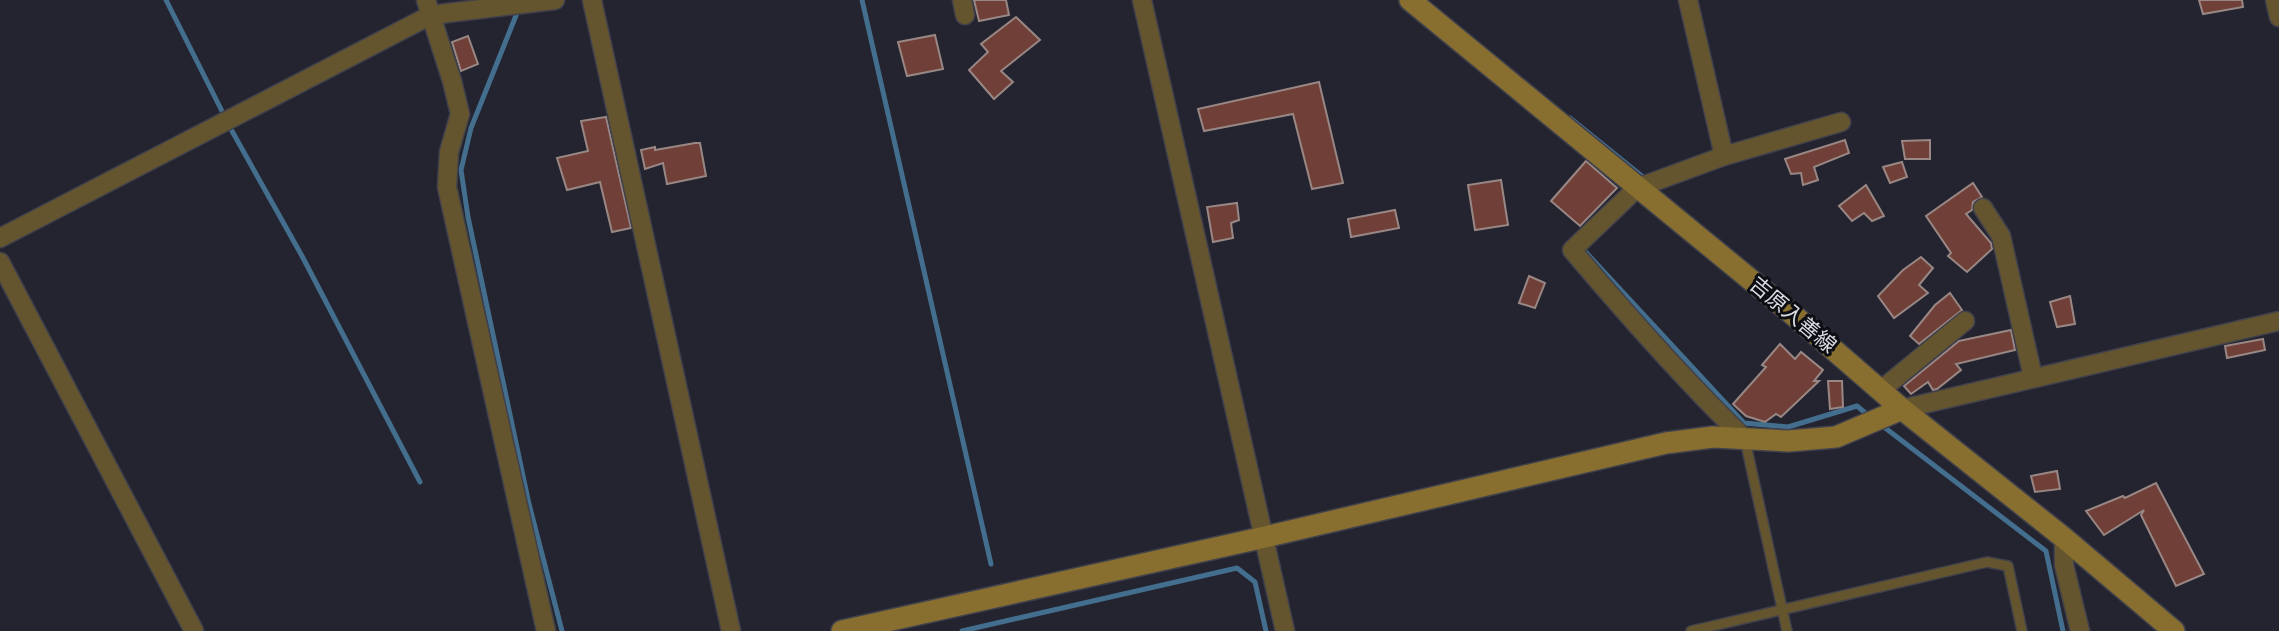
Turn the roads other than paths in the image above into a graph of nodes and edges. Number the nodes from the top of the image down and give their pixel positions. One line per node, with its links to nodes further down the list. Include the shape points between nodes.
1 (592, 0): 24 (street)
2 (1142, 0): 19 (street)
3 (1410, 0): 9 (street, 吉原入善線)
4 (1688, 0): 8 (street)
5 (546, 1): 6 (street)
6 (429, 8): 11 (street); 23 (street, via 460,114 449,152 447,187)
7 (1841, 122): 8 (street)
8 (1724, 156): 9 (street)
9 (1637, 188): 16 (street, 吉原入善線); 18 (street, via 1572,250 1641,331)
10 (1983, 208): 15 (street, via 2001,236)
11 (0, 239)
12 (0, 262): 22 (street)
13 (1965, 321): 16 (street)
14 (2279, 321): 15 (street)
15 (2033, 377): 17 (street)
16 (1881, 390): 17 (street, 吉原入善線)
17 (1902, 409): 18 (street, via 1836,437); 20 (street, 吉原入善線)
18 (1745, 439): 19 (street, via 1713,437 1666,443); 21 (lane)
19 (1265, 537): 25 (street); 26 (street)
20 (2064, 538): 30 (street, via 2064,565); 31 (street, 吉原入善線)
21 (1783, 610): 27 (lane); 28 (lane); 29 (lane, via 1987,562 2008,566)
22 (194, 631)
23 (546, 631)
24 (731, 631)
25 (842, 631)
26 (1285, 631)
27 (1691, 631)
28 (1787, 631)
29 (2022, 631)
30 (2080, 631)
31 (2174, 631)

